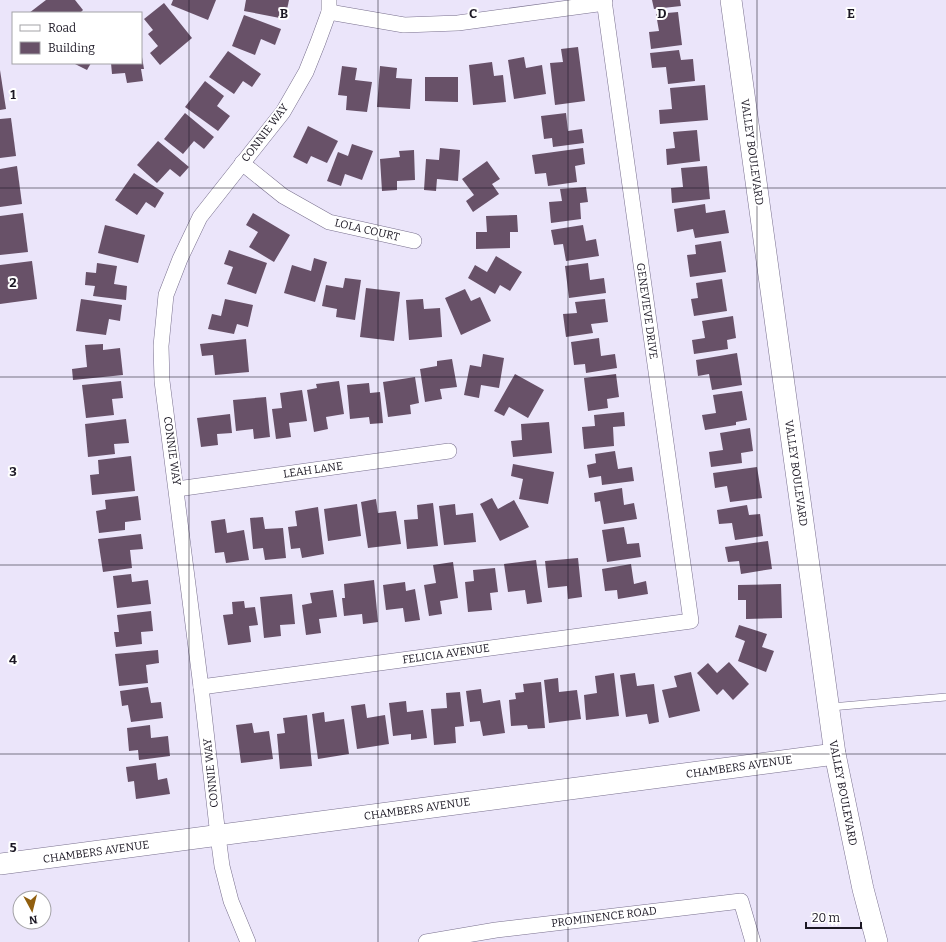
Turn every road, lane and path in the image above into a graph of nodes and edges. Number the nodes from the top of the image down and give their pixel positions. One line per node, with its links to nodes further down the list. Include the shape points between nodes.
1 (731, 0): 11 (street, VALLEY BOULEVARD)
2 (604, 2): 3 (street, via 458,23 404,25); 8 (street, GENEVIEVE DRIVE)
3 (329, 6): 4 (street, CONNIE WAY, via 306,72 282,112)
4 (242, 163): 5 (street, LOLA COURT, via 283,196 329,222); 7 (street, CONNIE WAY, via 200,217 166,295 162,381)
5 (414, 241)
6 (449, 451): 7 (street, LEAH LANE)
7 (177, 490): 9 (street, CONNIE WAY)
8 (690, 621): 9 (street, FELICIA AVENUE)
9 (201, 687): 13 (street, CONNIE WAY)
10 (946, 697): 11 (lane)
11 (828, 707): 12 (street, VALLEY BOULEVARD)
12 (835, 754): 13 (street, CHAMBERS AVENUE); 18 (street, VALLEY BOULEVARD, via 863,889)
13 (218, 836): 14 (street, CHAMBERS AVENUE); 15 (street, CONNIE WAY, via 231,901)
14 (0, 864)
15 (248, 942)
16 (426, 942): 17 (street, PROMINENCE ROAD, via 496,930 741,901)
17 (753, 942)
18 (877, 942)

